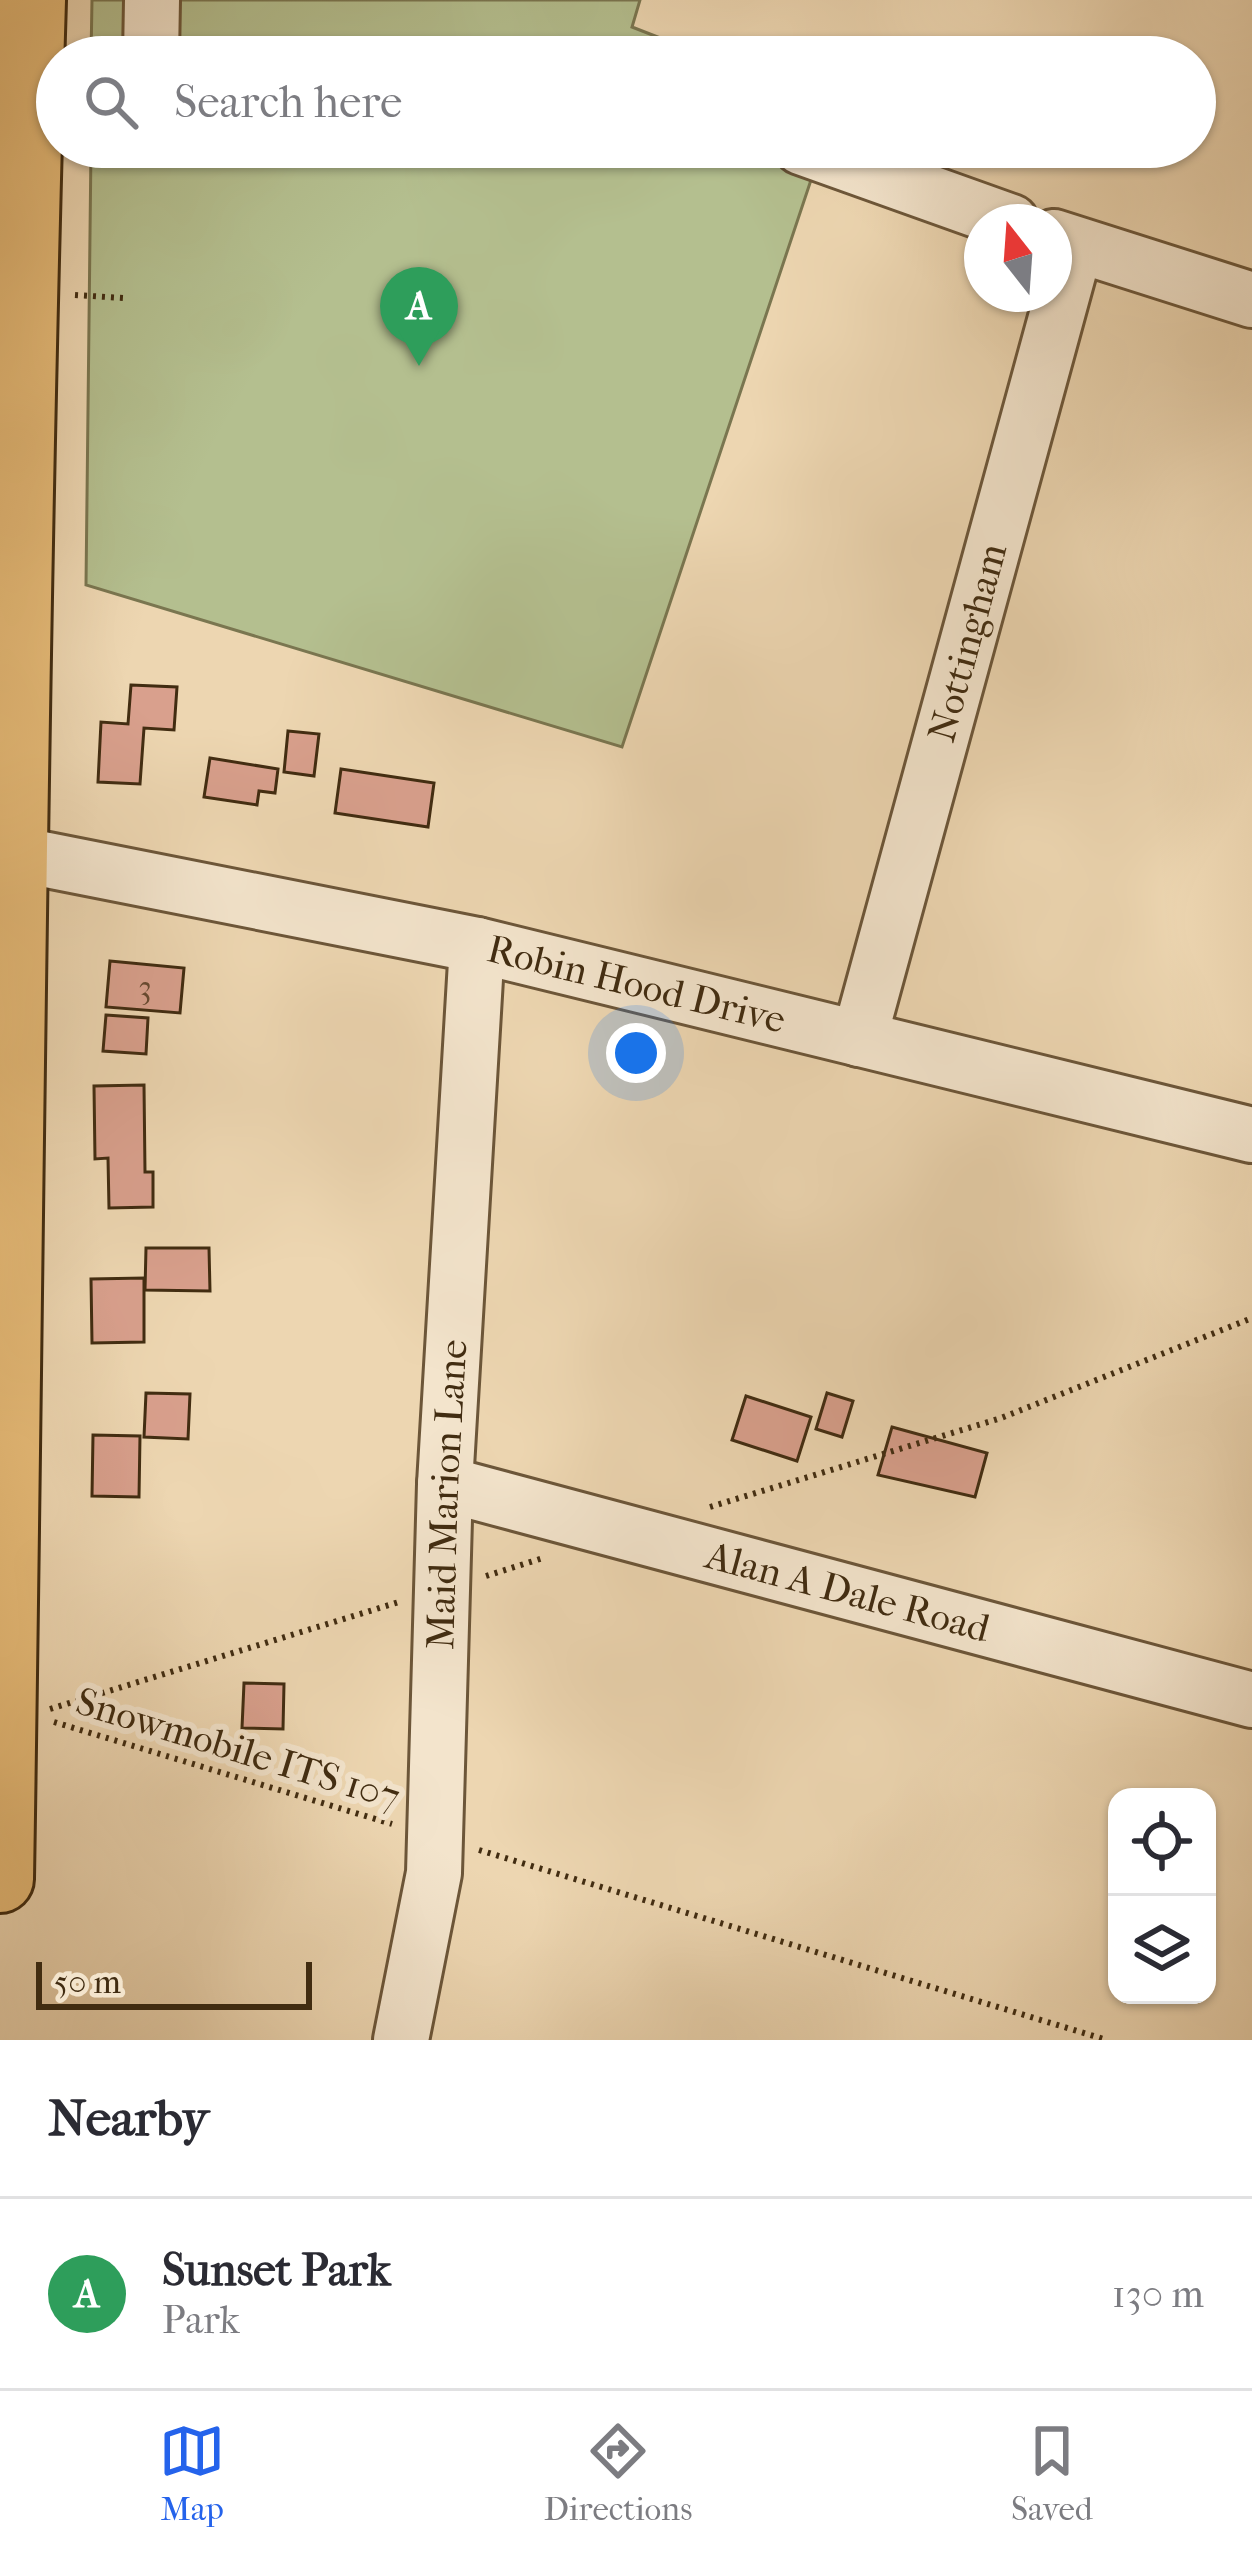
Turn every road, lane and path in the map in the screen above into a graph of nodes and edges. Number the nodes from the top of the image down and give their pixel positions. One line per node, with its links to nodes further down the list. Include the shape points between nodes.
1 (32, 0): 3 (main road)
2 (152, 0): 4 (street)
3 (37, 36)
4 (151, 36)
5 (37, 168): 13 (main road)
6 (860, 168): 7 (street)
7 (964, 205)
8 (1072, 243): 11 (street)
9 (65, 295): 10 (path)
10 (123, 298)
11 (1252, 300)
12 (1047, 312): 16 (street, Nottingham)
13 (8, 580): 14 (main road)
14 (17, 854): 15 (street, Robin Hood Drive); 27 (main road)
15 (477, 945): 16 (street, Robin Hood Drive); 19 (street, Maid Marion Lane)
16 (860, 1040): 17 (street, Robin Hood Drive)
17 (1252, 1135)
18 (1252, 1318): 20 (path, via 1001,1418)
19 (445, 1484): 24 (street, Alan A Dale Road); 28 (street, Maid Marion Lane, via 434,1874)
20 (708, 1508)
21 (550, 1556): 22 (path)
22 (482, 1577)
23 (415, 1598): 25 (path, Snowmobile ITS 107, via 32,1715)
24 (1252, 1700)
25 (398, 1826)
26 (466, 1846): 29 (path)
27 (0, 1880)
28 (401, 2040)
29 (1107, 2040)

